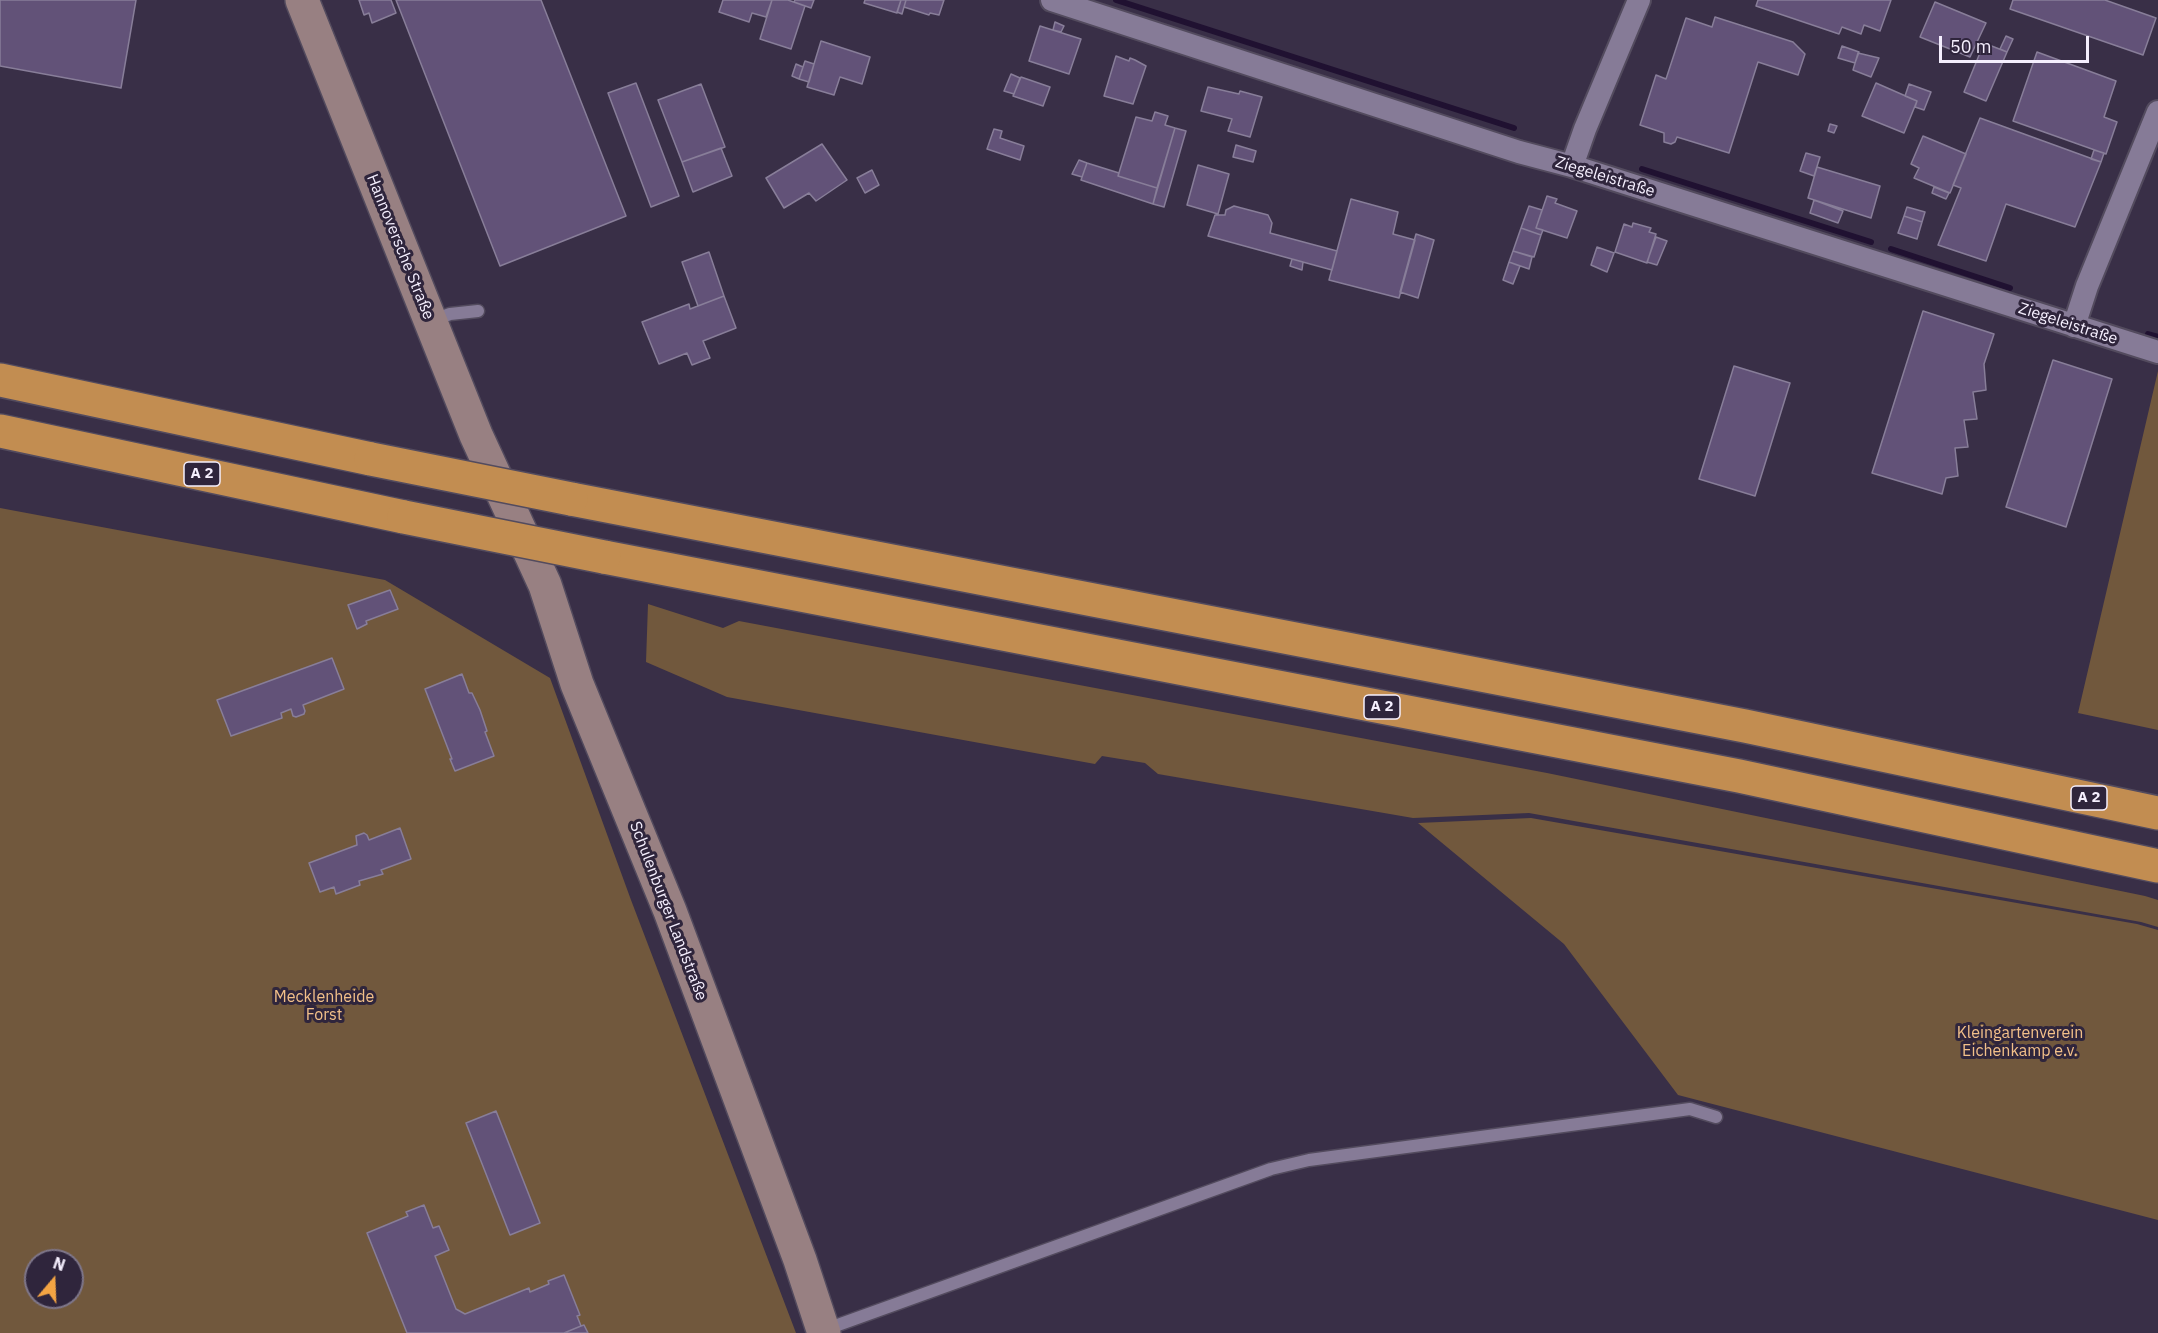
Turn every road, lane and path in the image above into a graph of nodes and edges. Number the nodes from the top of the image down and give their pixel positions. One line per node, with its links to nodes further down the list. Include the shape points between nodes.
1 (302, 0): 7 (main road, Hannoversche Straße)
2 (1052, 0): 5 (street, Ziegeleistraße)
3 (1639, 0): 5 (street)
4 (2158, 112): 8 (street)
5 (1572, 166): 8 (street, Ziegeleistraße)
6 (478, 311): 7 (lane)
7 (430, 321): 12 (main road, Hannoversche Straße)
8 (2074, 326): 9 (street, Ziegeleistraße)
9 (2158, 352)
10 (0, 380): 13 (highway, A 2, bridge, via 570,499 1733,724)
11 (0, 430): 14 (highway, A 2, bridge, via 404,517 1739,776)
12 (502, 494): 16 (main road, Schulenburger Landstraße, via 545,585 577,684 670,911)
13 (2158, 813)
14 (2158, 866)
15 (1716, 1117): 16 (lane, via 1690,1109 1309,1160 1271,1169)
16 (824, 1332)

